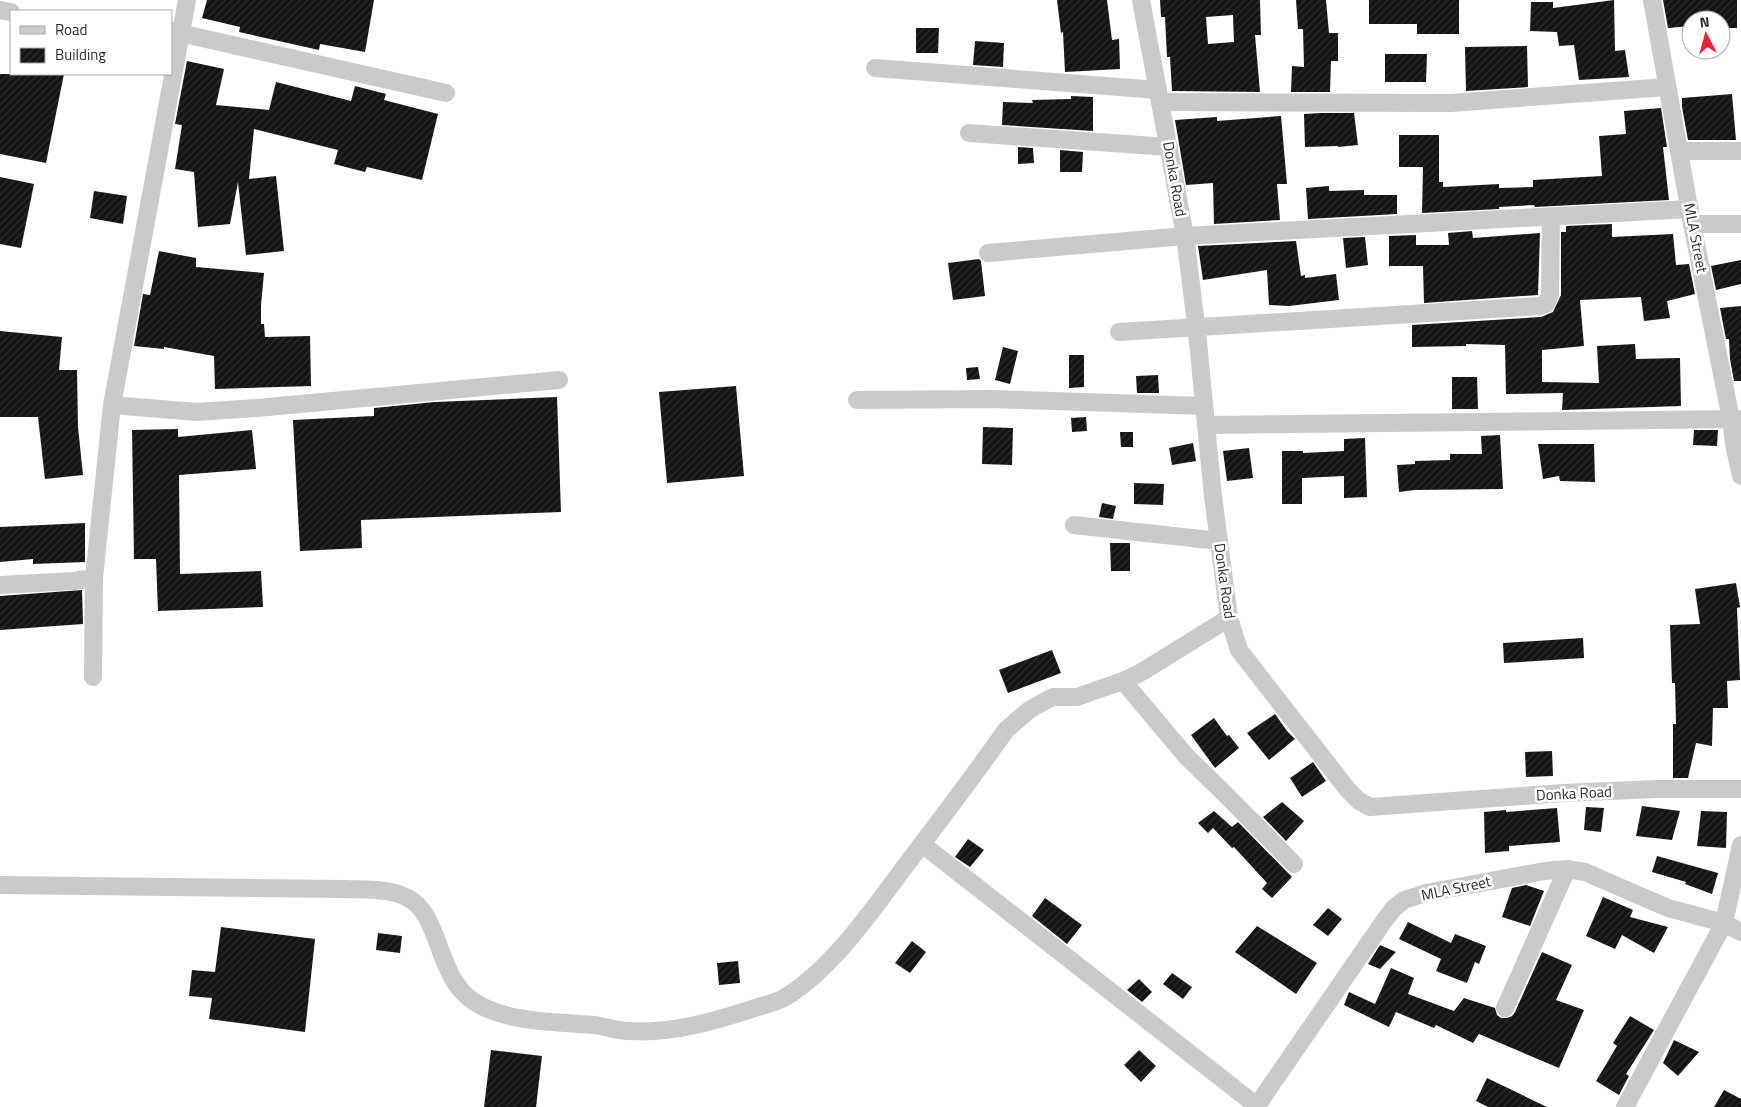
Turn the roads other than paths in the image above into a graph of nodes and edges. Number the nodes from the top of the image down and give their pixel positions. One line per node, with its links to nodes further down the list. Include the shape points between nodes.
1 (187, 0): 4 (street)
2 (1141, 0): 10 (street, Donka Road)
3 (1652, 0): 8 (street, MLA Street)
4 (176, 32): 5 (street); 9 (street)
5 (172, 55)
6 (874, 68): 10 (street)
7 (169, 75): 24 (street)
8 (1668, 87): 10 (street, via 1451,103); 13 (street, MLA Street)
9 (446, 93)
10 (1159, 96): 12 (street, Donka Road)
11 (969, 133): 12 (street)
12 (1168, 147): 18 (street, Donka Road)
13 (1679, 151): 14 (street); 15 (street, MLA Street)
14 (1741, 151)
15 (1691, 217): 16 (street); 17 (street); 26 (street, MLA Street)
16 (1550, 218): 18 (street); 20 (street, via 1550,295 1546,304 1540,306)
17 (1741, 224)
18 (1185, 236): 19 (street); 20 (street, Donka Road)
19 (988, 253)
20 (1196, 326): 21 (street); 25 (street, Donka Road)
21 (1119, 332)
22 (559, 380): 24 (street, via 197,412)
23 (858, 400): 25 (street, via 992,399)
24 (112, 405): 31 (street)
25 (1204, 406): 27 (street, Donka Road)
26 (1736, 419): 27 (street); 28 (street, MLA Street, via 1734,444)
27 (1206, 425): 30 (street, Donka Road)
28 (1741, 476)
29 (1074, 525): 30 (street)
30 (1219, 541): 33 (street, Donka Road)
31 (94, 578): 32 (street); 34 (street)
32 (0, 585)
33 (1229, 618): 35 (street); 36 (street, Donka Road, via 1239,650 1348,790 1370,807 1564,793)
34 (93, 677)
35 (1123, 681): 37 (street, via 1078,697 1053,698 1029,710 1006,730); 39 (street, via 1186,756)
36 (1741, 789)
37 (922, 844): 41 (street, via 857,931 811,979 782,999 715,1021 641,1032 536,1021 497,1012 474,1002 458,988 449,973 421,908 396,893 344,889); 45 (street)
38 (1741, 845): 42 (street)
39 (1294, 864)
40 (1567, 870): 42 (street, MLA Street, via 1585,872 1668,908); 44 (street); 45 (street, MLA Street, via 1474,883 1404,900 1384,921)
41 (0, 885)
42 (1724, 924): 43 (street, MLA Street); 46 (street)
43 (1741, 932)
44 (1505, 1008)
45 (1257, 1106)
46 (1625, 1107)

